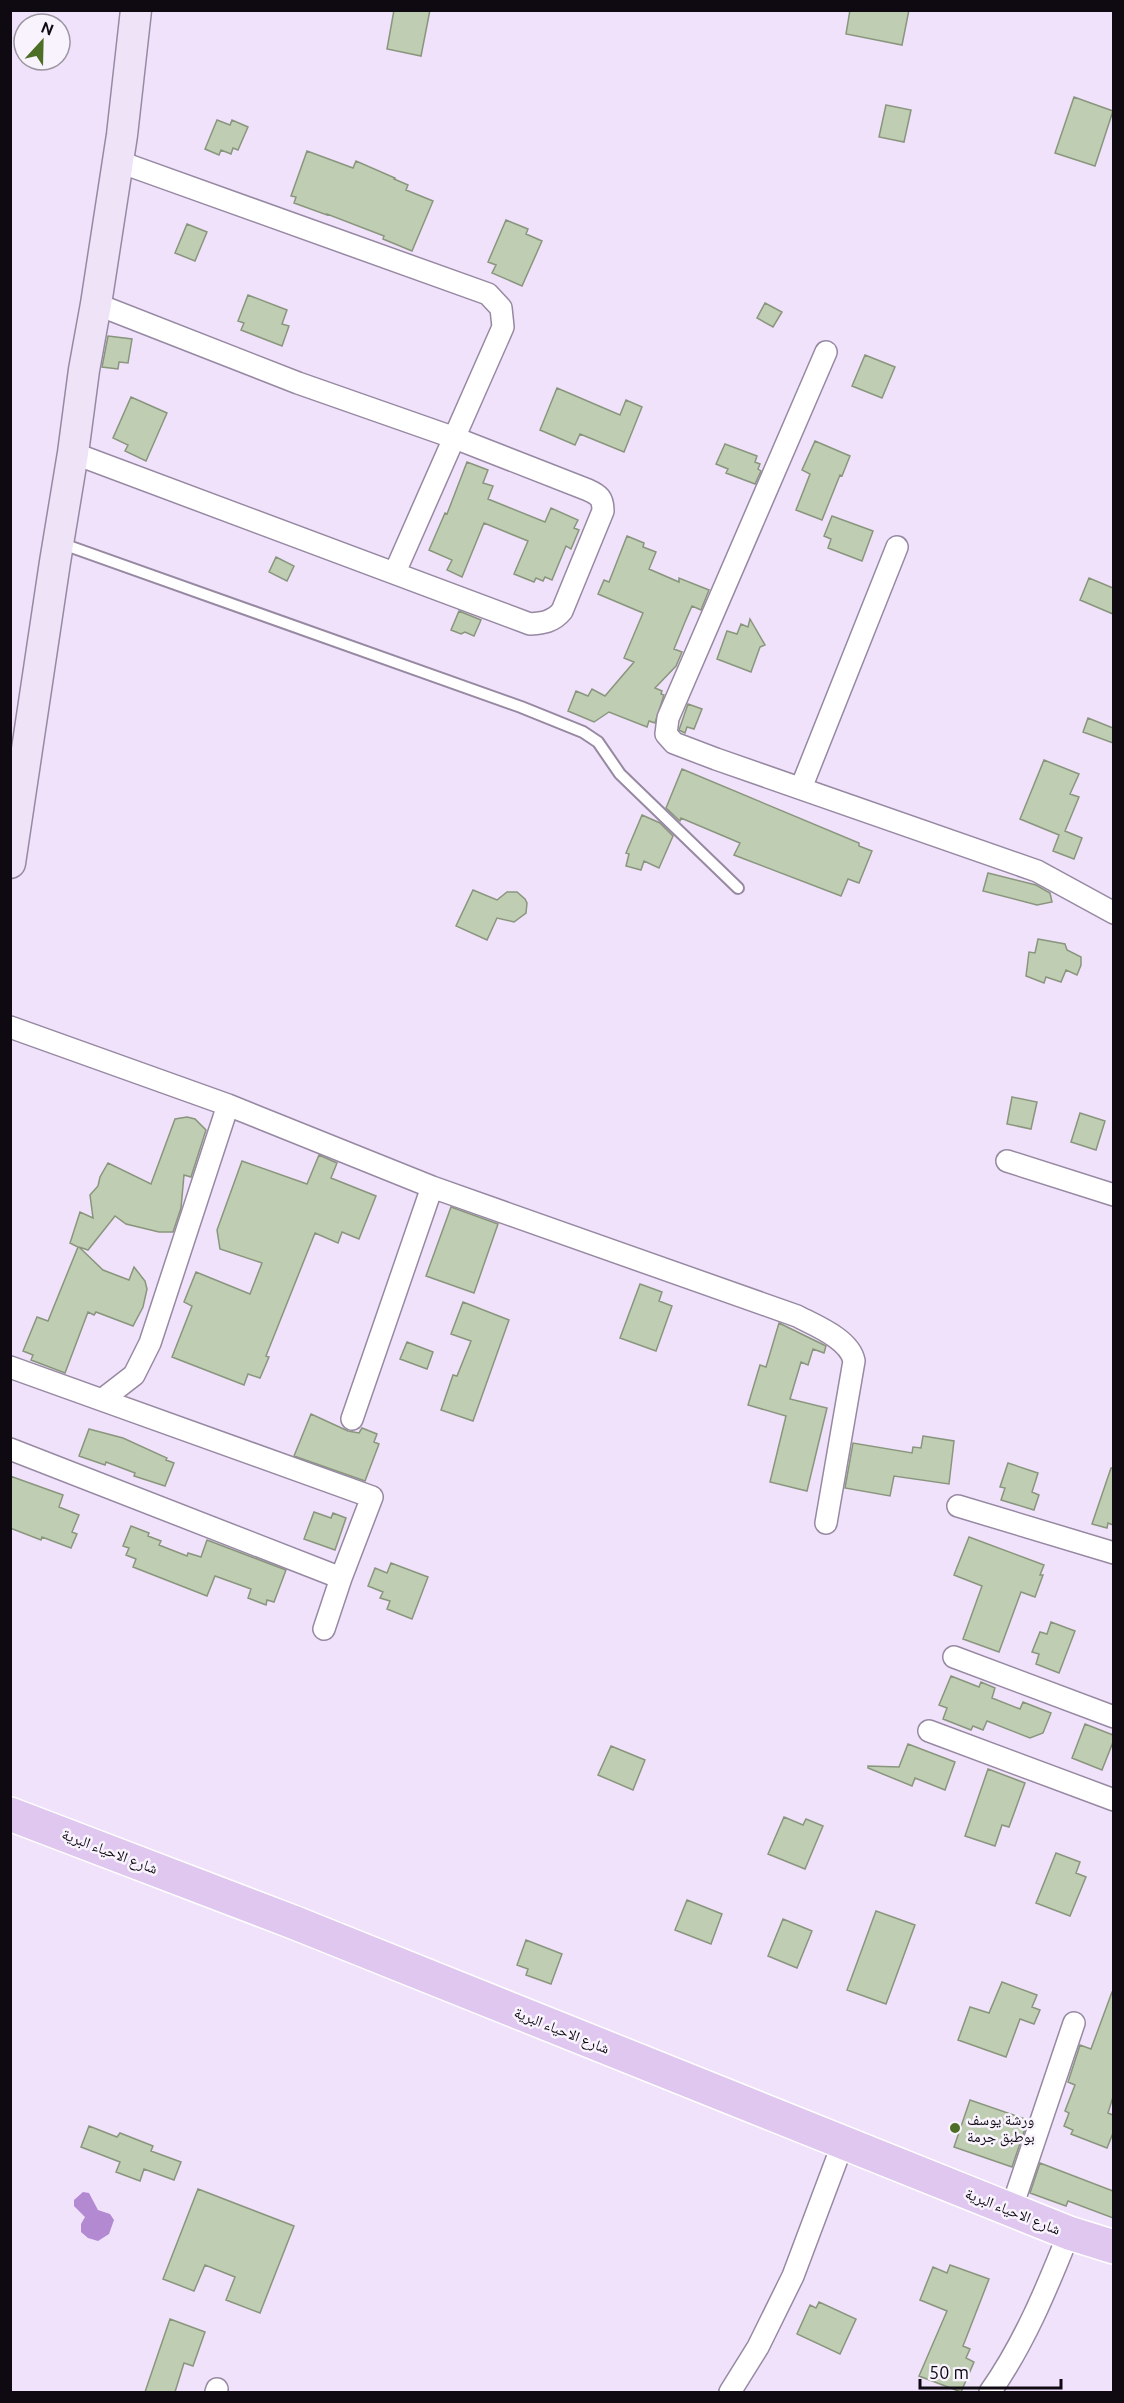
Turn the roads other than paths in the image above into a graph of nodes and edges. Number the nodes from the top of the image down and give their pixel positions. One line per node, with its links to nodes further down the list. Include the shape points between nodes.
1 (136, 10): 2 (street)
2 (117, 160): 3 (street); 5 (street, via 489,294 501,308 503,327)
3 (96, 304): 5 (street); 6 (street)
4 (826, 352): 10 (street, via 672,710 666,734 674,743)
5 (455, 438): 9 (street); 9 (street, via 588,490 603,500 603,511 562,611 544,623 530,624)
6 (74, 453): 7 (street); 9 (street)
7 (58, 542): 11 (street); 12 (lane, via 583,732 598,742 620,774)
8 (897, 547): 10 (street)
9 (395, 572)
10 (801, 788): 13 (street, via 1037,871)
11 (10, 863)
12 (738, 888)
13 (1113, 913)
14 (10, 1027): 15 (street)
15 (228, 1105): 17 (street); 20 (street, via 150,1343 134,1375)
16 (1007, 1161): 18 (street)
17 (432, 1187): 21 (street); 24 (street, via 796,1316 830,1333 849,1349 854,1361)
18 (1113, 1195)
19 (10, 1367): 20 (street)
20 (103, 1399): 26 (street, via 372,1497)
21 (352, 1419)
22 (10, 1449): 26 (street)
23 (958, 1506): 25 (street)
24 (826, 1523)
25 (1113, 1553)
26 (341, 1578): 27 (street)
27 (324, 1629)
28 (954, 1657): 29 (street)
29 (1113, 1717)
30 (929, 1731): 31 (street)
31 (1113, 1800)
32 (10, 1814): 34 (main road, شارع الاحياء البرية, via 293,1922)
33 (1074, 2023): 35 (street)
34 (843, 2143): 35 (main road, شارع الاحياء البرية); 38 (street, via 793,2276 758,2347)
35 (1011, 2210): 36 (main road, شارع الاحياء البرية)
36 (1070, 2233): 37 (main road, شارع الاحياء البرية); 39 (street, via 1042,2301)
37 (1113, 2247)
38 (730, 2392)
39 (990, 2392)

